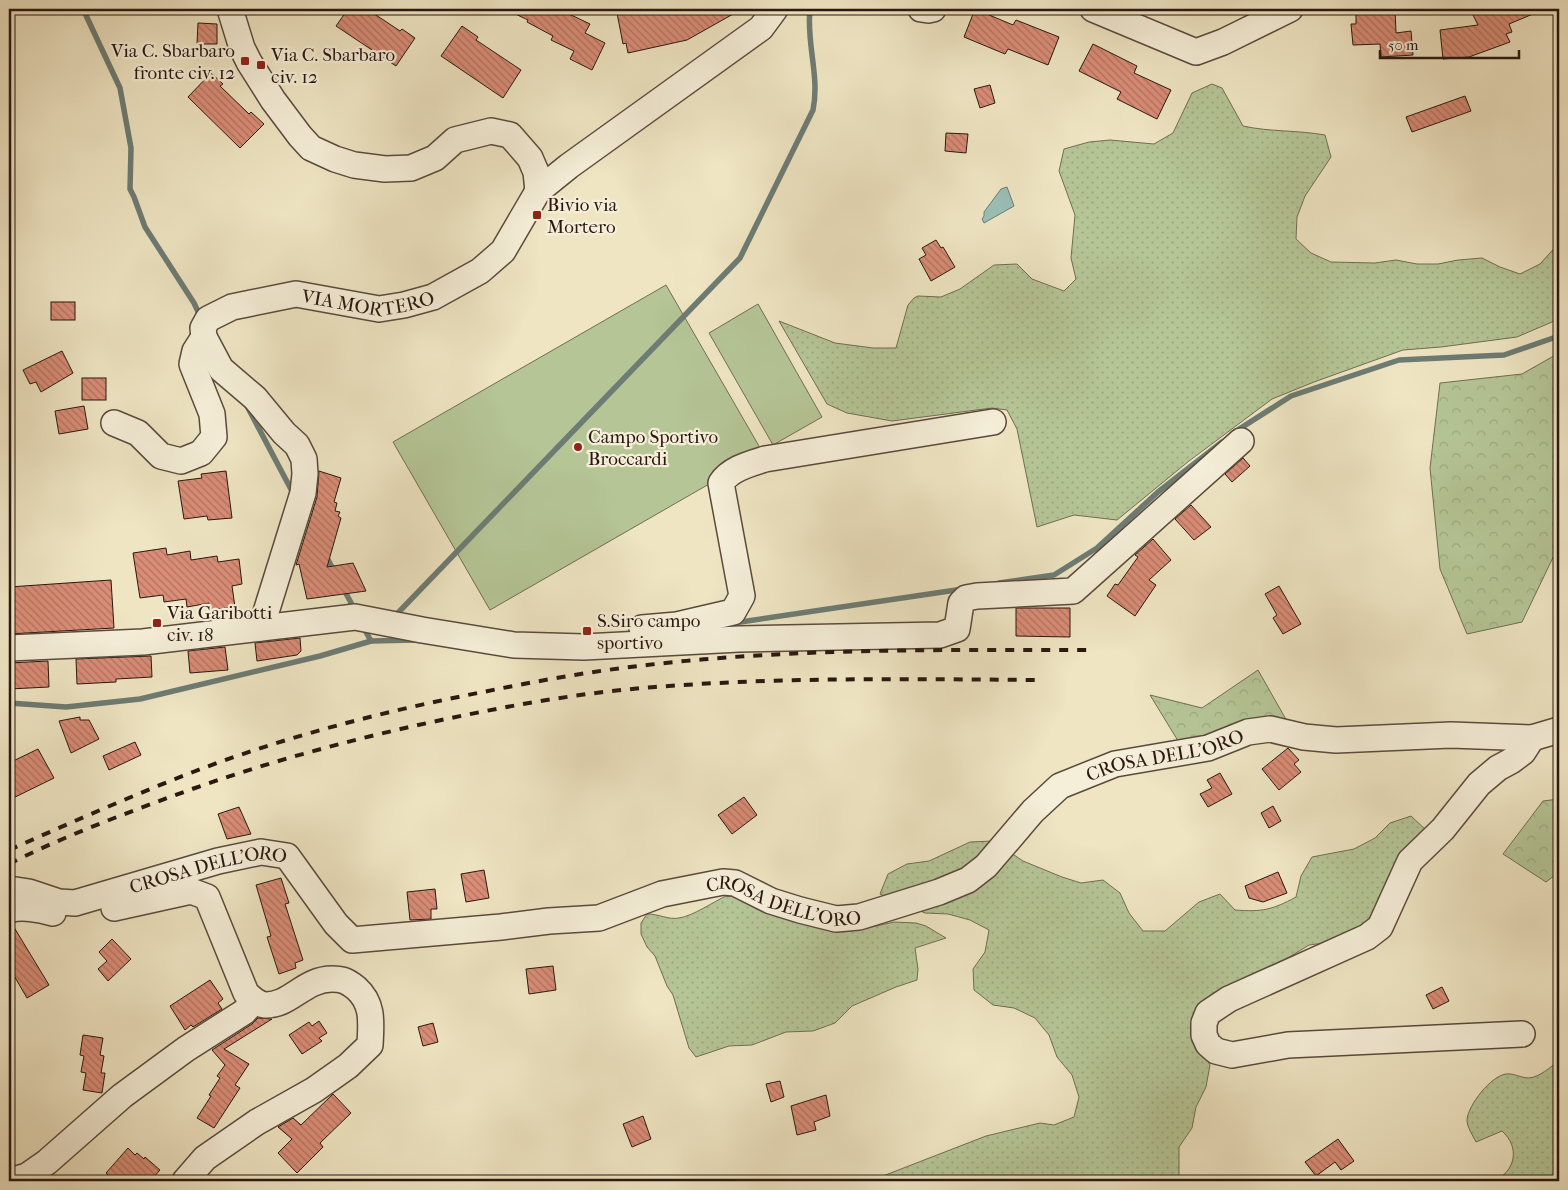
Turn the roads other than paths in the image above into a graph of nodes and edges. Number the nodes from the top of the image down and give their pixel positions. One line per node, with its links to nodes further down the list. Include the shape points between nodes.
1 (230, 9): 5 (street, via 249,62 273,100 311,148 354,165 411,168 434,158 455,140 491,131 510,135 530,158 536,172)
2 (775, 9): 5 (street, VIA MORTERO, via 761,28)
3 (1093, 9): 4 (street, via 1196,52)
4 (1290, 9)
5 (538, 191): 6 (street, VIA MORTERO, via 503,251 480,271 433,296 379,309 296,294 232,307 208,319 203,328)
6 (204, 337): 8 (street, via 195,351 192,364 212,414 214,436 202,454 181,461 161,456 138,433); 10 (street, via 221,369 254,398 297,445 304,458 304,493)
7 (993, 422): 11 (street, via 765,459 744,466 726,476 721,484 742,596 733,612 677,625 609,631)
8 (114, 423)
9 (1241, 441): 11 (street, via 1073,591 966,598 961,604 957,629 940,635 739,639)
10 (262, 628): 11 (street, via 355,617 514,644); 12 (street, via 144,642)
11 (584, 647)
12 (9, 648)
13 (1559, 730): 14 (street, CROSA DELL'ORO)
14 (1532, 738): 15 (street, CROSA DELL'ORO, via 1451,734 1336,740 1270,729 1248,732 1208,748 1115,764 1060,786 1033,811 986,866 968,880 859,917 836,918 800,910 771,901 735,883 723,882 662,894 599,918 352,940 336,924 287,856 262,852 218,861 75,903); 18 (street, via 1523,752 1479,784 1443,829 1410,861 1380,926 1367,937 1229,999 1208,1013 1204,1023 1208,1044 1216,1051 1232,1055 1288,1045)
15 (9, 889)
16 (9, 910): 17 (street, via 43,910 68,917 90,915 191,891 207,897 246,993)
17 (254, 1001): 19 (street, via 244,1012 122,1096 47,1162 27,1176); 20 (street, via 265,1004 285,1000 322,979 346,980 363,994 372,1015 370,1045 348,1066 314,1090 257,1122 205,1158)
18 (1522, 1034)
19 (9, 1181)
20 (185, 1181)

